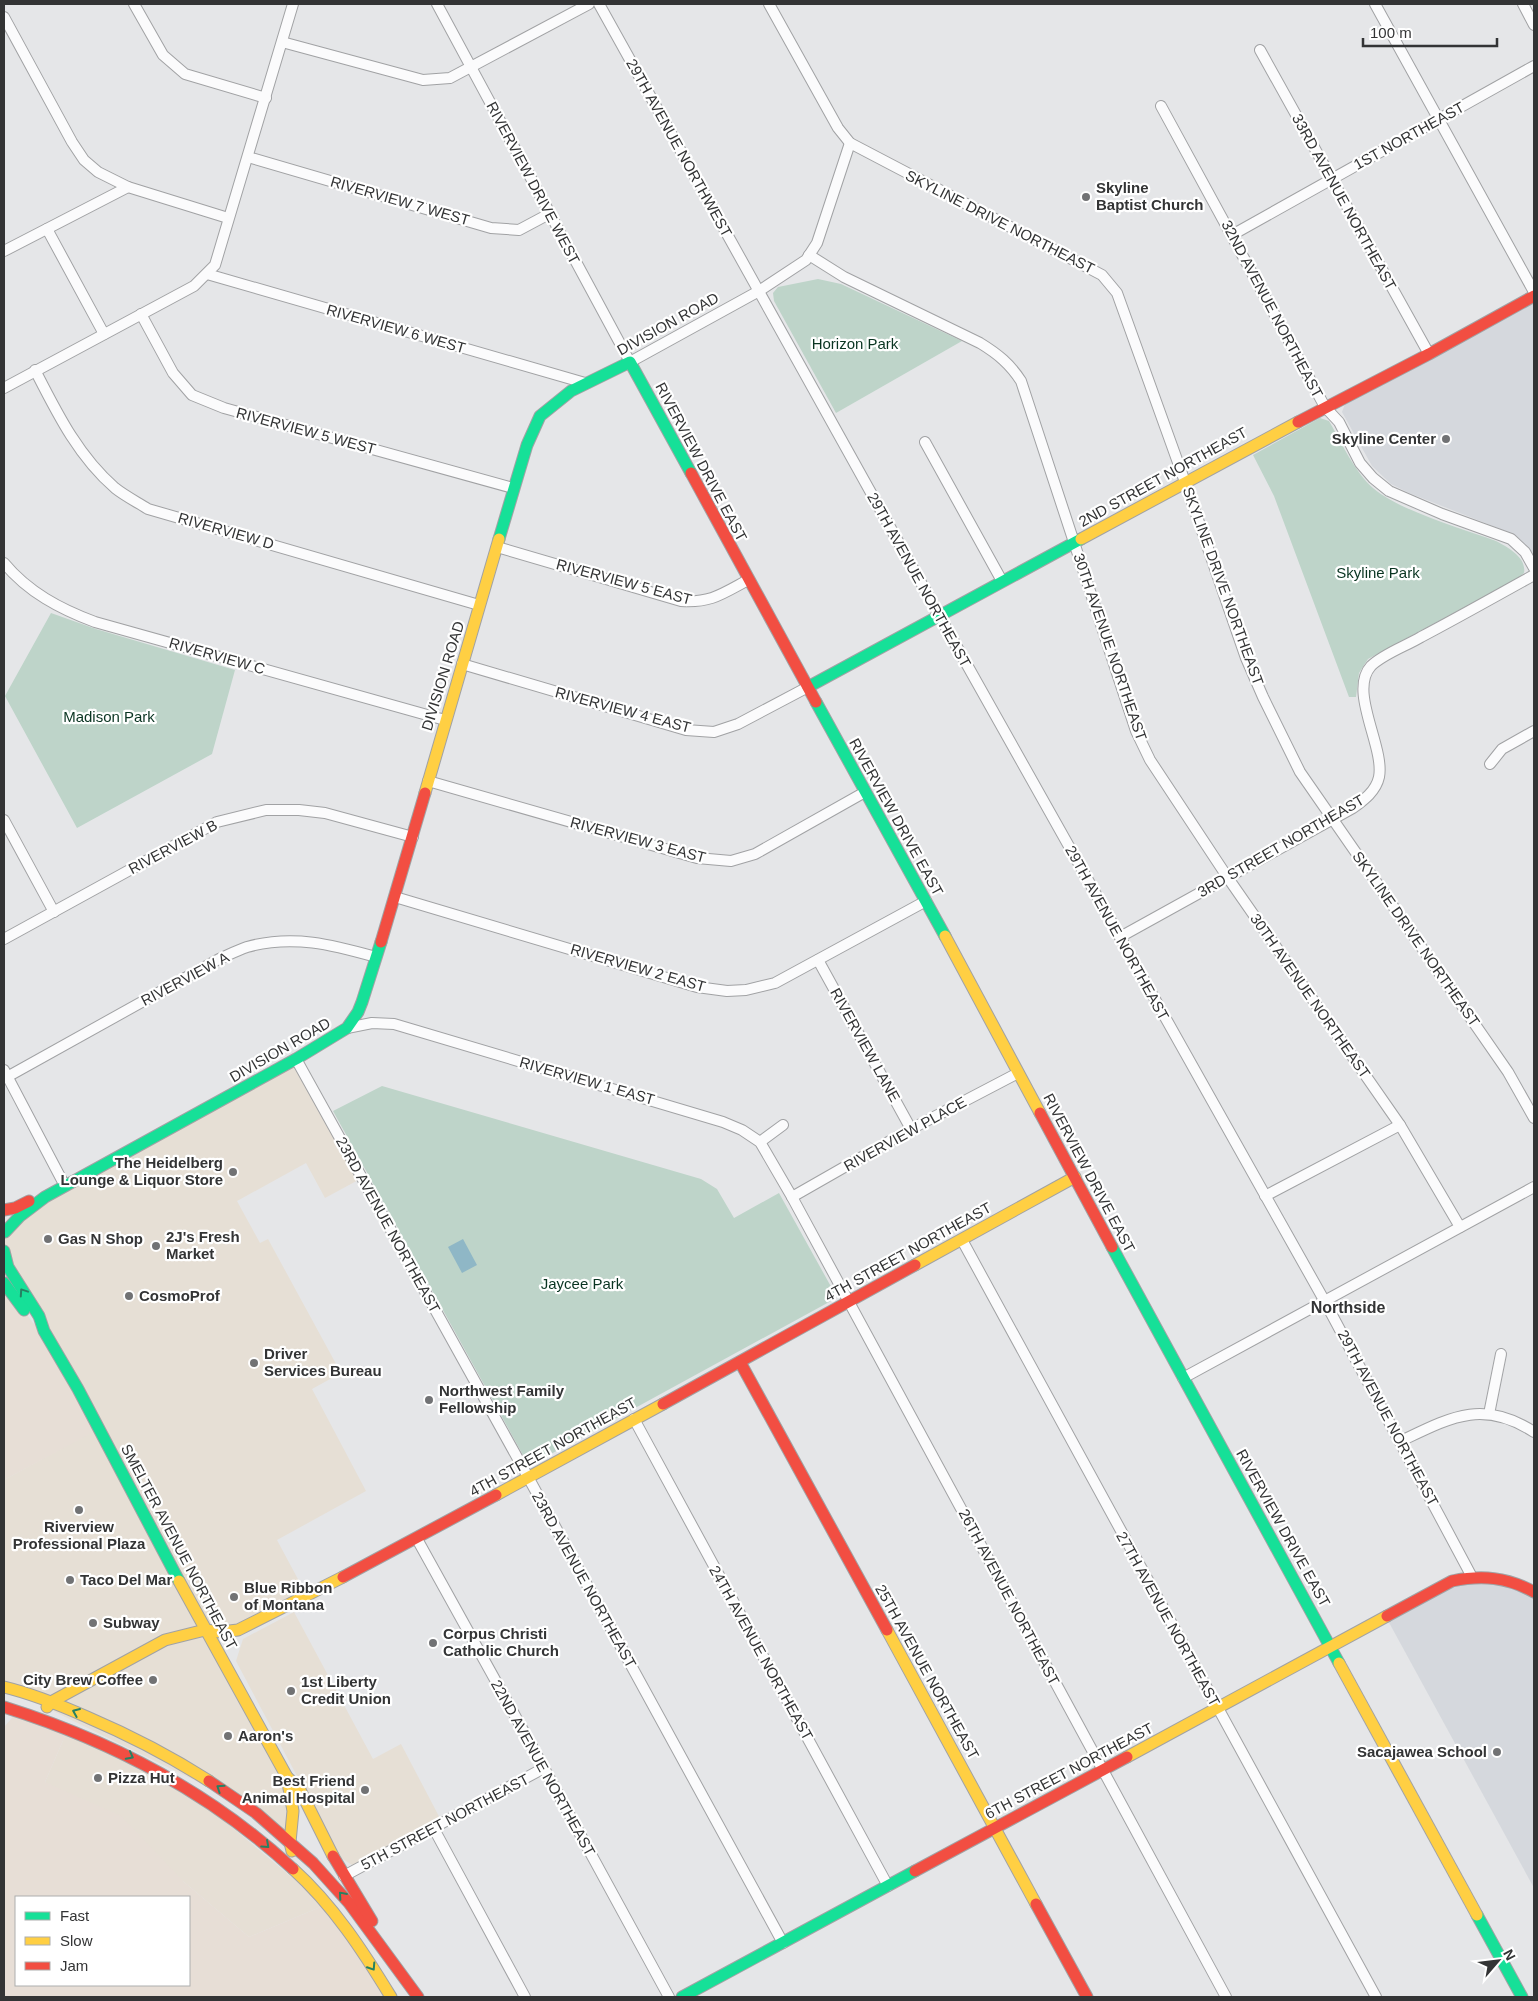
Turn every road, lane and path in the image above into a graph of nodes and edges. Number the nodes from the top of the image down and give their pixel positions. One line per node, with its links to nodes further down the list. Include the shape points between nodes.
1 (134, 4): 15 (street, via 163,55 185,74)
2 (293, 4): 11 (street)
3 (437, 4): 14 (street, RIVERVIEW DRIVE WEST)
4 (589, 4): 14 (street)
5 (599, 4): 29 (street, 29TH AVENUE NORTHWEST)
6 (769, 4): 18 (street, via 829,112)
7 (1375, 4): 17 (street)
8 (1523, 4): 10 (street)
9 (4, 17): 21 (street, via 84,160 98,172)
10 (1534, 25)
11 (282, 42): 14 (street, via 423,80 450,78); 15 (street)
12 (1260, 50): 20 (street, 33RD AVENUE NORTHEAST)
13 (1534, 66): 17 (street, 1ST NORTHEAST)
14 (471, 68): 22 (street, RIVERVIEW DRIVE WEST)
15 (266, 98): 19 (street)
16 (1161, 106): 25 (street, 32ND AVENUE NORTHEAST)
17 (1438, 121): 20 (street, 1ST NORTHEAST); 30 (street)
18 (850, 143): 27 (street, DIVISION ROAD, via 817,243); 41 (street, SKYLINE DRIVE NORTHEAST, via 1102,276 1117,293)
19 (248, 157): 22 (street, RIVERVIEW 7 WEST, via 491,228 519,230); 23 (street)
20 (1332, 180): 25 (street, 1ST NORTHEAST); 34 (street, 33RD AVENUE NORTHEAST)
21 (128, 187): 23 (street); 24 (street)
22 (549, 214): 35 (street, RIVERVIEW DRIVE WEST)
23 (228, 218): 28 (street, via 220,255)
24 (47, 229): 26 (street); 33 (street)
25 (1232, 234): 39 (street, 32ND AVENUE NORTHEAST)
26 (4, 251)
27 (809, 255): 29 (street, DIVISION ROAD); 43 (street, 30TH AVENUE NORTHEAST, via 844,277 980,343 1012,366 1021,381)
28 (207, 274): 32 (street, via 194,286); 37 (street, RIVERVIEW 6 WEST)
29 (759, 291): 35 (street, DIVISION ROAD); 51 (street, 29TH AVENUE NORTHEAST)
30 (1534, 292)
31 (1534, 296): 34 (main road, 2ND STREET NORTHEAST)
32 (142, 314): 33 (street); 42 (street, RIVERVIEW 5 WEST, via 173,373 192,395 224,408)
33 (104, 334): 36 (street)
34 (1428, 354): 39 (main road, 2ND STREET NORTHEAST)
35 (630, 362): 37 (main road, DIVISION ROAD); 48 (main road, RIVERVIEW DRIVE EAST)
36 (35, 370): 38 (street); 50 (street, RIVERVIEW D, via 67,432 91,464 116,488 148,509)
37 (585, 383): 42 (main road, DIVISION ROAD, via 557,401 539,418)
38 (4, 388)
39 (1325, 407): 41 (main road, 2ND STREET NORTHEAST); 46 (street, via 1339,422 1360,463 1389,491 1511,539 1525,552)
40 (925, 442): 49 (street)
41 (1185, 482): 43 (main road, 2ND STREET NORTHEAST); 59 (street, SKYLINE DRIVE NORTHEAST, via 1246,658 1263,697 1300,772)
42 (514, 488): 44 (main road, DIVISION ROAD)
43 (1075, 542): 49 (main road, 2ND STREET NORTHEAST); 62 (street, 30TH AVENUE NORTHEAST, via 1136,731 1150,760)
44 (497, 547): 48 (street, RIVERVIEW 5 EAST, via 681,600 699,602 714,598); 50 (main road, DIVISION ROAD)
45 (4, 563): 54 (street, RIVERVIEW C, via 48,601 94,622)
46 (1534, 568)
47 (1534, 575): 59 (street, 3RD STREET NORTHEAST, via 1371,666 1363,681 1379,757 1379,777 1370,795)
48 (748, 580): 53 (main road, RIVERVIEW DRIVE EAST)
49 (1002, 581): 51 (main road, 2ND STREET NORTHEAST)
50 (479, 605): 52 (main road, DIVISION ROAD)
51 (939, 615): 53 (main road, 2ND STREET NORTHEAST); 66 (street, 29TH AVENUE NORTHEAST)
52 (462, 664): 53 (street, RIVERVIEW 4 EAST, via 686,730 714,732 738,724); 54 (main road, DIVISION ROAD)
53 (808, 687): 58 (main road, RIVERVIEW DRIVE EAST)
54 (444, 720): 57 (main road, DIVISION ROAD)
55 (1534, 732): 56 (street, via 1502,749)
56 (1490, 764)
57 (428, 781): 58 (street, RIVERVIEW 3 EAST, via 697,858 731,861 755,854); 61 (main road, DIVISION ROAD)
58 (865, 792): 64 (main road, RIVERVIEW DRIVE EAST)
59 (1334, 819): 62 (street, 3RD STREET NORTHEAST); 74 (street, SKYLINE DRIVE NORTHEAST, via 1508,1072)
60 (4, 820): 65 (street)
61 (413, 837): 63 (main road, DIVISION ROAD); 65 (street, RIVERVIEW B, via 325,813 266,810 216,822)
62 (1228, 878): 66 (street, 3RD STREET NORTHEAST); 76 (street, 30TH AVENUE NORTHEAST)
63 (395, 897): 68 (main road, DIVISION ROAD); 69 (street, RIVERVIEW 2 EAST, via 697,986 727,991 775,983)
64 (926, 901): 69 (street, RIVERVIEW 2 EAST); 73 (main road, RIVERVIEW DRIVE EAST)
65 (54, 912): 67 (street, RIVERVIEW B)
66 (1120, 937): 82 (street, 29TH AVENUE NORTHEAST)
67 (4, 939)
68 (376, 957): 70 (main road, DIVISION ROAD, via 358,1012); 72 (street, RIVERVIEW A, via 307,941 247,947)
69 (818, 960): 77 (street, RIVERVIEW LANE)
70 (347, 1028): 71 (main road, DIVISION ROAD); 78 (street, RIVERVIEW 1 EAST, via 372,1023 394,1024 723,1122)
71 (296, 1059): 80 (main road, DIVISION ROAD); 101 (street, 23RD AVENUE NORTHEAST)
72 (6, 1073): 80 (street)
73 (1018, 1073): 77 (street, RIVERVIEW PLACE); 79 (main road, RIVERVIEW DRIVE EAST)
74 (1534, 1118)
75 (783, 1125): 78 (street)
76 (1400, 1125): 82 (street); 86 (street, 30TH AVENUE NORTHEAST)
77 (911, 1129): 84 (street, RIVERVIEW PLACE)
78 (760, 1142): 84 (street, RIVERVIEW 1 EAST)
79 (1074, 1177): 88 (main road, 4TH STREET NORTHEAST); 96 (main road, RIVERVIEW DRIVE EAST)
80 (65, 1186): 83 (main road, DIVISION ROAD)
81 (1534, 1187): 86 (street)
82 (1265, 1196): 91 (street, 29TH AVENUE NORTHEAST)
83 (45, 1197): 85 (main road, DIVISION ROAD); 87 (main road, DIVISION ROAD)
84 (792, 1197): 92 (street, 26TH AVENUE NORTHEAST)
85 (4, 1210)
86 (1460, 1227): 91 (street)
87 (4, 1230)
88 (962, 1240): 92 (main road, 4TH STREET NORTHEAST); 110 (street, 27TH AVENUE NORTHEAST)
89 (4, 1252): 93 (main road, SMELTER AVENUE NORTHEAST, one-way to 89, via 39,1316 8,1267)
90 (4, 1283): 93 (main road, SMELTER AVENUE NORTHEAST, via 33,1323)
91 (1324, 1300): 96 (street); 100 (street, 29TH AVENUE NORTHEAST)
92 (848, 1301): 95 (main road, 4TH STREET NORTHEAST); 113 (street, 26TH AVENUE NORTHEAST)
93 (44, 1331): 105 (main road, SMELTER AVENUE NORTHEAST)
94 (1501, 1354): 97 (street)
95 (740, 1362): 98 (main road, 4TH STREET NORTHEAST); 115 (main road, 25TH AVENUE NORTHEAST)
96 (1183, 1378): 106 (main road, RIVERVIEW DRIVE EAST)
97 (1489, 1414): 99 (street, via 1516,1421); 100 (street, via 1462,1416 1442,1422)
98 (634, 1419): 101 (main road, 4TH STREET NORTHEAST); 120 (street, 24TH AVENUE NORTHEAST)
99 (1534, 1432)
100 (1401, 1441): 103 (street, 29TH AVENUE NORTHEAST)
101 (528, 1477): 102 (main road, 4TH STREET NORTHEAST); 121 (street, 23RD AVENUE NORTHEAST)
102 (417, 1539): 105 (main road, 4TH STREET NORTHEAST, via 250,1625 221,1632); 112 (street, 22ND AVENUE NORTHEAST)
103 (1472, 1577): 104 (main road, 6TH STREET NORTHEAST, via 1496,1576); 106 (main road, 6TH STREET NORTHEAST, via 1452,1581)
104 (1534, 1592)
105 (206, 1630): 108 (main road, 4TH STREET NORTHEAST, via 165,1640); 114 (main road, SMELTER AVENUE NORTHEAST)
106 (1331, 1646): 110 (main road, 6TH STREET NORTHEAST); 130 (main road, RIVERVIEW DRIVE EAST)
107 (4, 1687): 108 (main road)
108 (51, 1702): 111 (main road, 4TH STREET NORTHEAST); 117 (main road, one-way to 108, via 188,1766 137,1739)
109 (4, 1706): 111 (main road)
110 (1217, 1708): 113 (main road, 6TH STREET NORTHEAST); 129 (street, 27TH AVENUE NORTHEAST)
111 (40, 1717): 118 (main road, one-way to 118, via 126,1754 179,1783 254,1835)
112 (544, 1768): 116 (street, 5TH STREET NORTHEAST); 125 (street, 22ND AVENUE NORTHEAST)
113 (1103, 1770): 115 (main road, 6TH STREET NORTHEAST); 128 (street, 26TH AVENUE NORTHEAST)
114 (287, 1776): 117 (main road, SMELTER AVENUE NORTHEAST, via 293,1815); 119 (main road, SMELTER AVENUE NORTHEAST, via 299,1788)
115 (995, 1828): 120 (main road, 6TH STREET NORTHEAST); 127 (main road, 25TH AVENUE NORTHEAST)
116 (434, 1829): 119 (street, 5TH STREET NORTHEAST); 124 (street)
117 (289, 1842): 118 (main road, SMELTER AVENUE NORTHEAST); 123 (main road, one-way to 117, via 337,1889)
118 (301, 1876): 122 (main road, one-way to 122, via 347,1931)
119 (344, 1876): 123 (main road, SMELTER AVENUE NORTHEAST)
120 (888, 1886): 121 (main road, 6TH STREET NORTHEAST)
121 (783, 1943): 126 (main road, 6TH STREET NORTHEAST)
122 (389, 1993)
123 (415, 1993)
124 (525, 1997)
125 (669, 1997)
126 (682, 1997)
127 (1088, 1997)
128 (1226, 1997)
129 (1376, 1997)
130 (1522, 1997)

